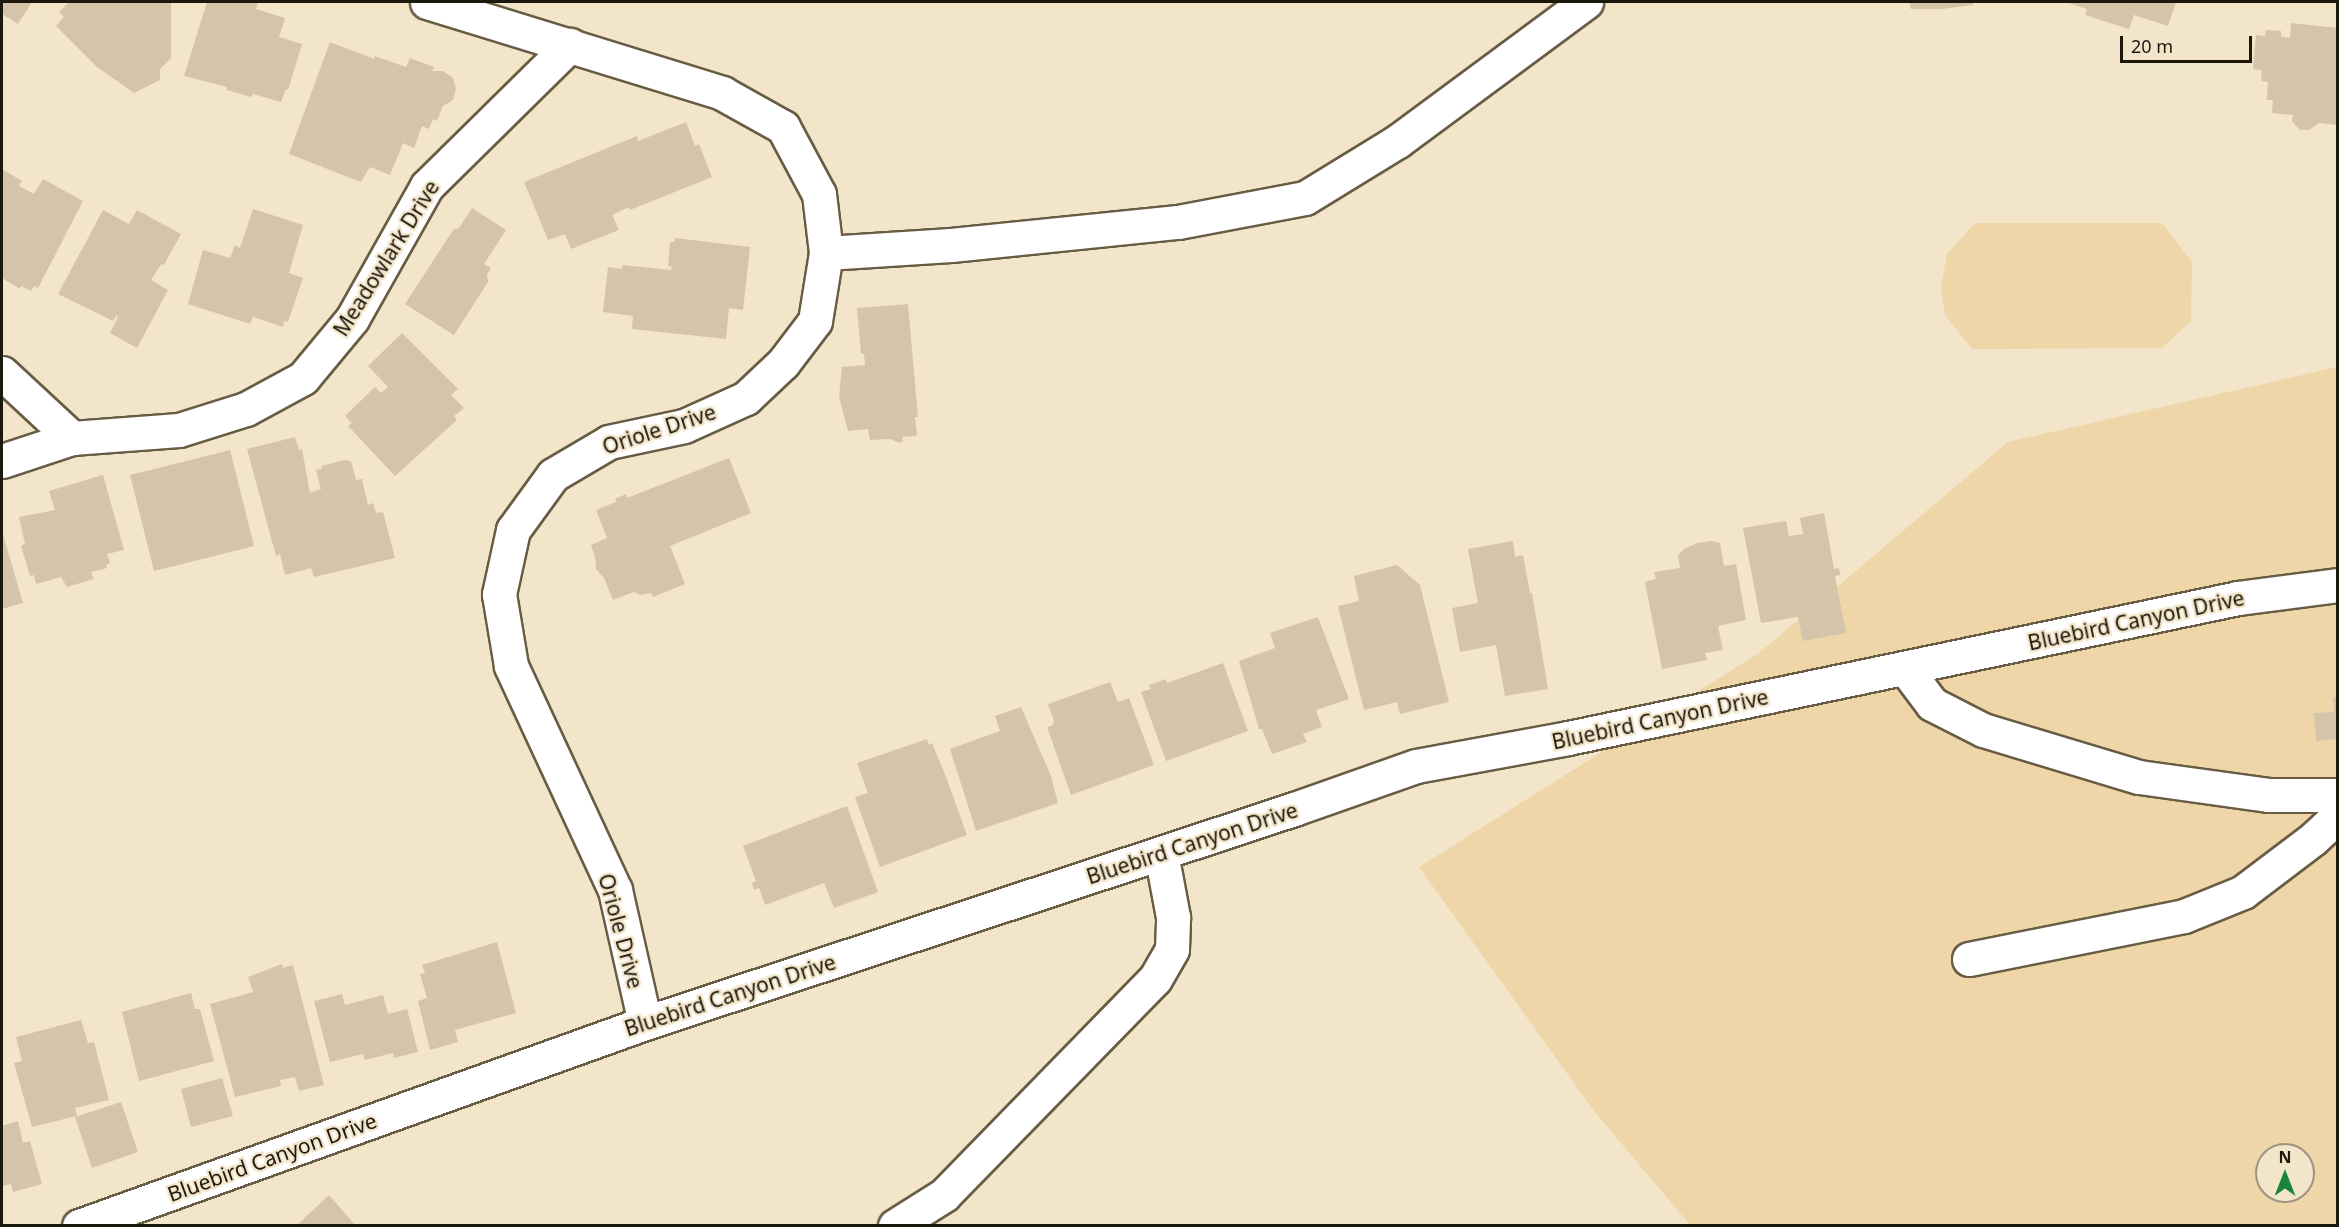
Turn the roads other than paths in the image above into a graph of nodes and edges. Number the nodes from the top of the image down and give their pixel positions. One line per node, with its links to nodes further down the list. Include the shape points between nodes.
1 (427, 2): 3 (street, Oriole Drive)
2 (1586, 2): 4 (street, via 1398,141 1305,198 1178,222)
3 (570, 45): 4 (street, Oriole Drive, via 723,93 783,127 819,194); 6 (street, Meadowlark Drive, via 427,186 352,319 303,378 246,409 179,430)
4 (826, 253): 14 (street, Oriole Drive, via 814,321 783,363 746,398 684,426 609,442 553,475 513,530 499,594 511,666 615,890)
5 (2, 373): 6 (street)
6 (72, 438): 7 (street, Meadowlark Drive)
7 (2, 461)
8 (2337, 585): 9 (street, Bluebird Canyon Drive, via 2238,598)
9 (1905, 668): 10 (street, via 1932,704 1983,730 2139,777 2268,795); 12 (street, Bluebird Canyon Drive, via 1416,766)
10 (2337, 795)
11 (2337, 816): 13 (street, via 2243,892 2184,916)
12 (1161, 853): 14 (street, Bluebird Canyon Drive); 16 (street, via 1173,917 1172,949 1155,979 944,1195)
13 (1969, 959)
14 (645, 1023): 15 (street, Bluebird Canyon Drive)
15 (80, 1226)
16 (895, 1226)

